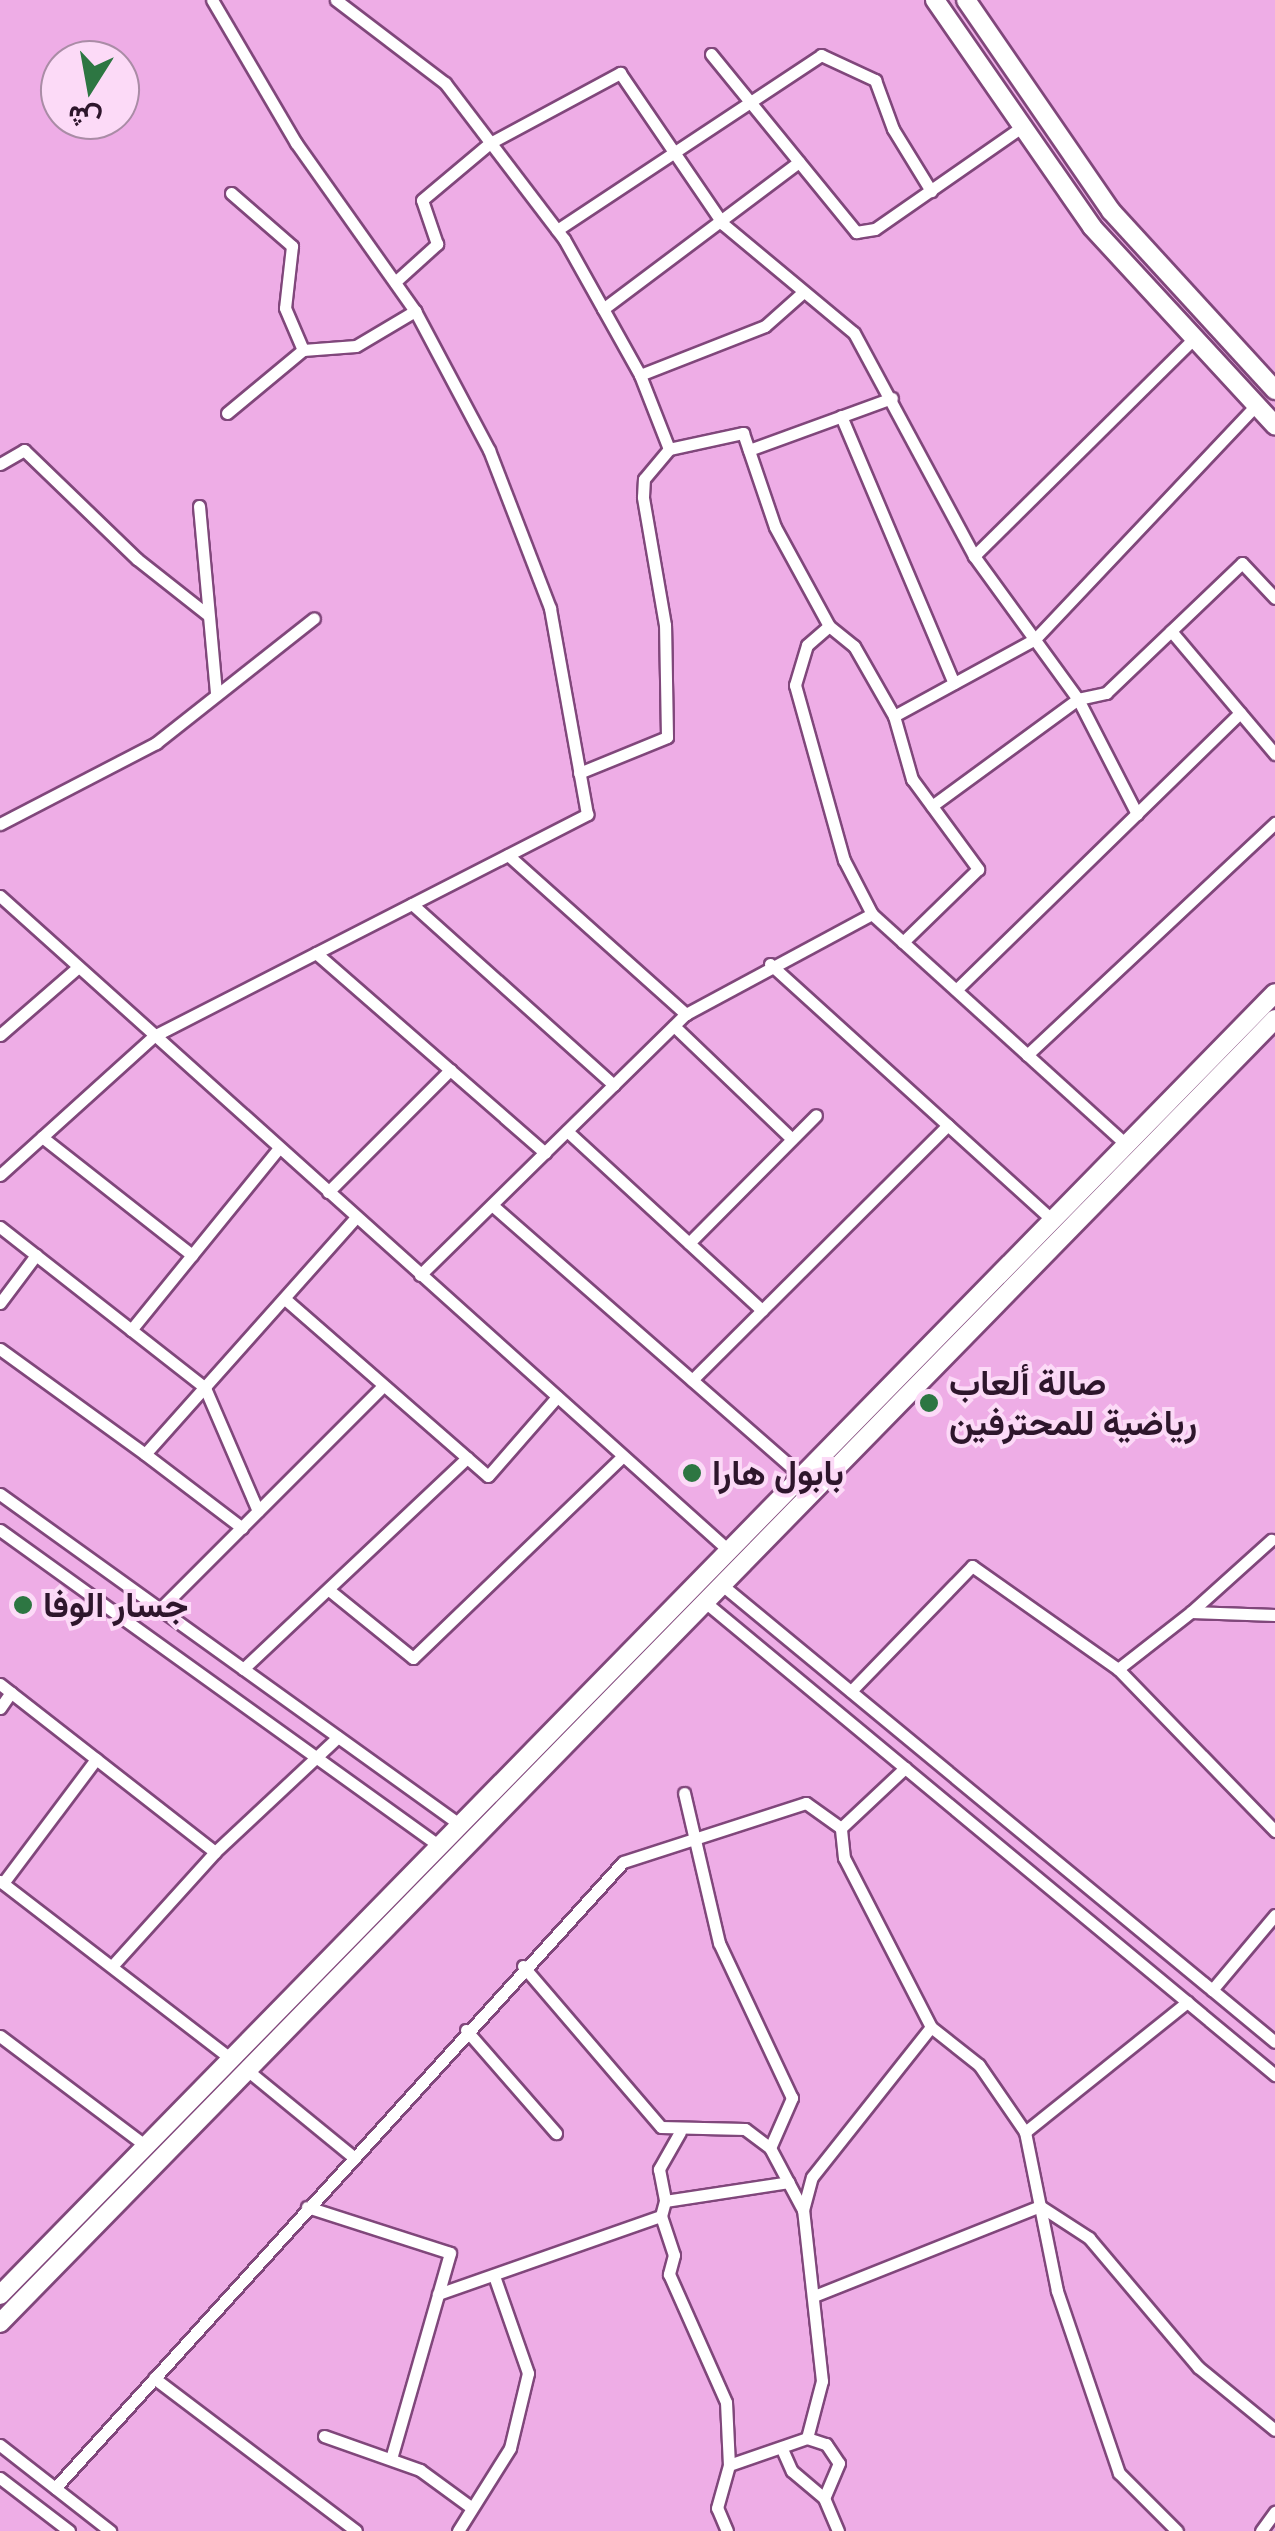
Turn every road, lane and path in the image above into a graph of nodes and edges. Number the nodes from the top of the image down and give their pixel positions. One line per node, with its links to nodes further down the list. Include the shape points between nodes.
1 (212, 0): 15 (street, via 296,144)
2 (336, 0): 8 (street, via 444,83)
3 (936, 0): 7 (main road)
4 (966, 0): 22 (main road, via 1111,211)
5 (711, 54): 6 (street)
6 (751, 99): 9 (street); 10 (street); 11 (street, via 821,56 858,68 885,92 892,129)
7 (1022, 126): 11 (street); 19 (main road, via 1092,227)
8 (490, 143): 9 (street, via 620,73); 14 (street); 15 (street, via 422,200 436,244)
9 (672, 148): 13 (street); 14 (street)
10 (799, 162): 11 (street, via 856,232 875,229); 13 (street)
11 (931, 190)
12 (231, 193): 20 (street, via 292,246 286,308)
13 (723, 224): 16 (street); 17 (street)
14 (557, 230): 17 (street)
15 (394, 282): 18 (street)
16 (801, 294): 21 (street, via 765,326); 23 (street, via 854,332)
17 (603, 309): 21 (street)
18 (415, 311): 20 (street, via 356,346); 45 (street, via 489,450 550,608)
19 (1194, 338): 24 (main road); 32 (street)
20 (303, 350): 25 (street)
21 (640, 375): 28 (street)
22 (1275, 390)
23 (892, 398): 26 (street); 32 (street)
24 (1256, 404): 27 (main road); 38 (street)
25 (226, 414)
26 (842, 416): 29 (street); 39 (street)
27 (1275, 425)
28 (668, 449): 29 (street, via 743,434); 45 (street, via 644,479 643,497 665,625 667,737)
29 (749, 450): 36 (street, via 775,527)
30 (0, 464): 34 (street, via 24,450 137,559)
31 (199, 506): 34 (street)
32 (974, 556): 38 (street)
33 (1275, 598): 37 (street, via 1242,563)
34 (208, 615): 40 (street)
35 (314, 618): 40 (street)
36 (829, 626): 43 (street, via 854,646); 53 (street, via 807,644 795,685 844,860)
37 (1171, 631): 41 (street, via 1106,694); 42 (street)
38 (1035, 639): 39 (street); 41 (street)
39 (954, 683): 43 (street)
40 (216, 694): 49 (street, via 156,743)
41 (1078, 699): 46 (street); 47 (street)
42 (1240, 713): 44 (street); 47 (street)
43 (894, 716): 46 (street, via 912,779)
44 (1275, 754)
45 (580, 773): 50 (street, via 587,814)
46 (932, 806): 54 (street, via 978,869)
47 (1137, 814): 58 (street)
48 (1275, 823): 65 (street)
49 (0, 824)
50 (508, 854): 52 (street); 60 (street)
51 (0, 896): 57 (street)
52 (412, 904): 55 (street); 67 (street)
53 (872, 914): 54 (street); 56 (street)
54 (903, 942): 58 (street)
55 (316, 953): 64 (street); 66 (street)
56 (770, 964): 60 (street); 69 (street)
57 (76, 969): 63 (street); 64 (street)
58 (956, 990): 65 (street)
59 (1275, 993): 73 (main road)
60 (686, 1014): 62 (street)
61 (1275, 1019): 105 (main road)
62 (674, 1026): 67 (street); 72 (street)
63 (0, 1036)
64 (154, 1036): 71 (street); 74 (street)
65 (1027, 1055): 73 (street)
66 (450, 1070): 75 (street); 77 (street)
67 (614, 1085): 70 (street)
68 (816, 1116): 72 (street)
69 (948, 1125): 80 (street); 88 (street)
70 (568, 1131): 75 (street); 82 (street)
71 (42, 1138): 76 (street); 83 (street)
72 (792, 1139): 82 (street)
73 (1126, 1144): 80 (main road)
74 (279, 1148): 77 (street); 83 (street)
75 (545, 1153): 78 (street)
76 (0, 1176)
77 (328, 1192): 79 (street)
78 (492, 1205): 85 (street); 91 (street)
79 (356, 1217): 85 (street); 86 (street)
80 (1051, 1220): 98 (main road)
81 (0, 1227): 84 (street)
82 (689, 1242): 88 (street)
83 (192, 1255): 89 (street)
84 (36, 1256): 87 (street); 89 (street)
85 (420, 1275): 94 (street)
86 (285, 1299): 92 (street); 93 (street)
87 (0, 1303)
88 (762, 1310): 91 (street)
89 (130, 1330): 93 (street)
90 (0, 1350): 95 (street)
91 (692, 1380): 98 (street)
92 (383, 1386): 97 (street); 100 (street)
93 (204, 1388): 95 (street); 100 (street)
94 (557, 1397): 96 (street); 97 (street, via 488,1476)
95 (145, 1454): 101 (street)
96 (622, 1456): 104 (street); 106 (street, via 414,1658)
97 (467, 1458): 106 (street)
98 (800, 1474): 104 (main road)
99 (0, 1494): 108 (street)
100 (258, 1511): 101 (street)
101 (242, 1528): 108 (street)
102 (0, 1530): 117 (street)
103 (1271, 1540): 109 (street)
104 (726, 1548): 121 (main road)
105 (722, 1585): 107 (main road); 114 (street)
106 (328, 1590): 111 (street)
107 (705, 1602): 119 (street); 138 (main road)
108 (160, 1610): 111 (street)
109 (1191, 1612): 110 (street); 112 (street)
110 (1275, 1615)
111 (244, 1669): 116 (street)
112 (1118, 1669): 114 (street, via 972,1566); 123 (street)
113 (5, 1688): 115 (street); 118 (street)
114 (851, 1691): 131 (street)
115 (0, 1708)
116 (338, 1737): 117 (street); 121 (street)
117 (318, 1758): 125 (street); 126 (street)
118 (96, 1759): 126 (street); 127 (street)
119 (905, 1768): 122 (street); 132 (street)
120 (684, 1793): 124 (street)
121 (459, 1824): 125 (main road)
122 (841, 1828): 124 (street, via 806,1803); 133 (street, via 844,1858)
123 (1275, 1831)
124 (694, 1839): 130 (street, via 623,1862); 144 (street, via 719,1942 792,2098)
125 (438, 1844): 137 (main road)
126 (215, 1852): 129 (street)
127 (1, 1882): 129 (street)
128 (1275, 1915): 131 (street)
129 (113, 1964): 137 (street)
130 (523, 1966): 134 (street); 140 (street, via 646,2115)
131 (1212, 1990): 136 (street)
132 (1187, 2002): 139 (street); 141 (street)
133 (931, 2027): 141 (street, via 980,2065); 150 (street, via 812,2177)
134 (466, 2030): 142 (street); 145 (street)
135 (0, 2036): 143 (street)
136 (1275, 2042)
137 (231, 2059): 143 (main road)
138 (247, 2070): 145 (street); 156 (main road)
139 (1275, 2075)
140 (680, 2132): 144 (street, via 745,2129); 147 (street, via 659,2169)
141 (1025, 2132): 148 (street)
142 (556, 2133)
143 (146, 2146): 153 (main road)
144 (770, 2148): 146 (street)
145 (352, 2156): 149 (street)
146 (788, 2182): 147 (street); 150 (street)
147 (665, 2201): 151 (street)
148 (1040, 2206): 155 (street); 158 (street, via 1089,2238 1198,2367); 176 (street, via 1056,2291 1119,2472)
149 (307, 2207): 154 (street, via 450,2253); 157 (street)
150 (803, 2210): 155 (street)
151 (661, 2216): 152 (street); 164 (street, via 674,2255 669,2274 726,2402)
152 (494, 2276): 154 (street); 168 (street, via 528,2373 510,2448)
153 (0, 2293)
154 (438, 2294): 163 (street)
155 (814, 2296): 160 (street, via 822,2381)
156 (0, 2322)
157 (154, 2378): 166 (street); 172 (street)
158 (1275, 2430)
159 (324, 2436): 163 (street)
160 (807, 2438): 162 (street); 167 (street, via 826,2444 840,2463)
161 (0, 2445): 166 (street)
162 (782, 2449): 164 (street); 167 (street, via 792,2471)
163 (391, 2459): 168 (street)
164 (730, 2465): 174 (street, via 718,2508)
165 (0, 2478): 170 (street)
166 (55, 2488): 171 (street)
167 (824, 2498): 175 (street)
168 (472, 2508): 173 (street)
169 (1275, 2512): 177 (street)
170 (68, 2531)
171 (110, 2531)
172 (356, 2531)
173 (458, 2531)
174 (727, 2531)
175 (838, 2531)
176 (1177, 2531)
177 (1261, 2531)

